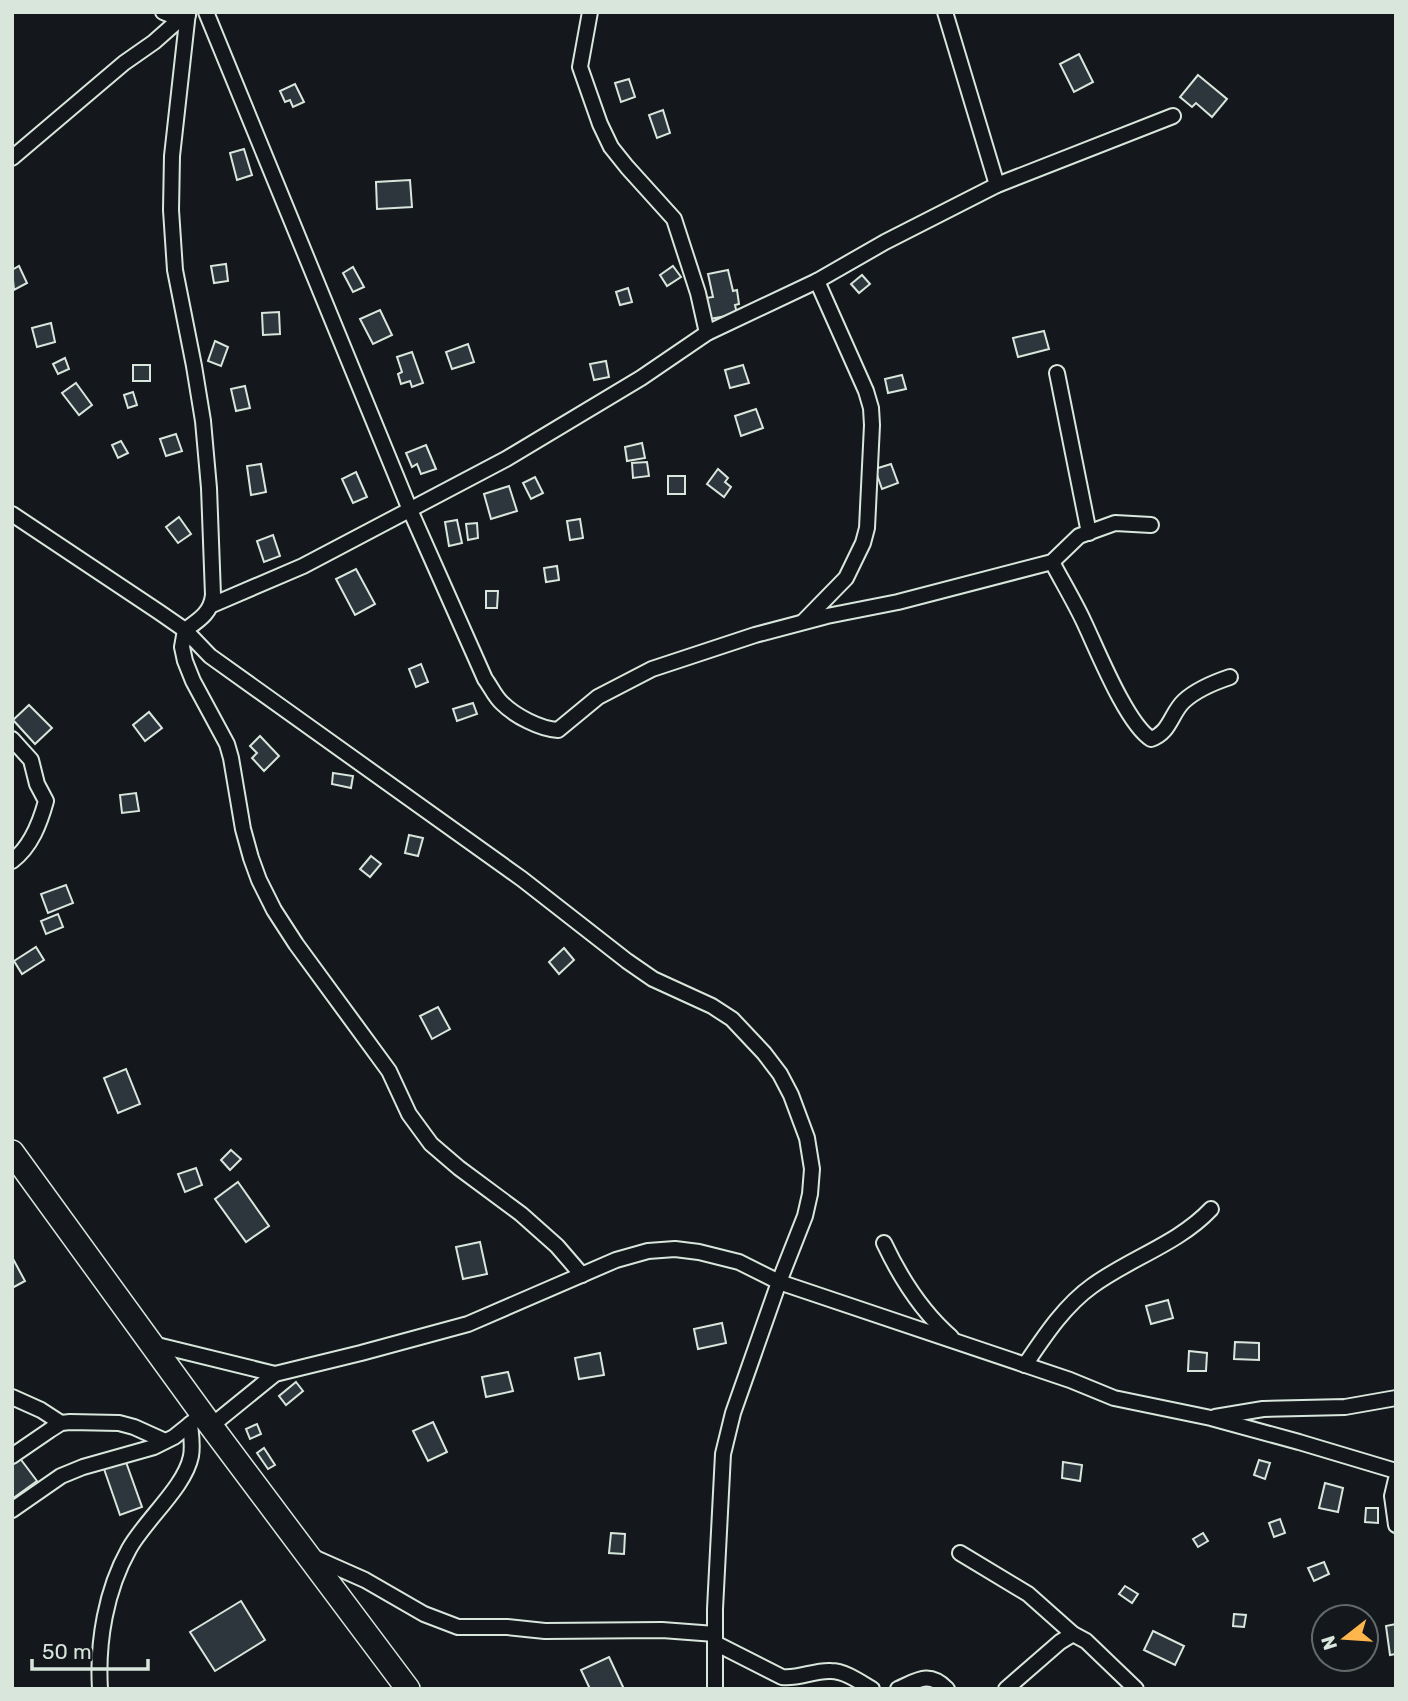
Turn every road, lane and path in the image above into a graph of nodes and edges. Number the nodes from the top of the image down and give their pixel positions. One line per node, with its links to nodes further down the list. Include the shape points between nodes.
1 (163, 12): 5 (street)
2 (206, 12): 12 (street)
3 (590, 12): 10 (street, via 580,67 600,124 627,167 674,219)
4 (945, 12): 8 (street)
5 (185, 15): 7 (street); 17 (street, via 171,210 175,270 203,421)
6 (1173, 116): 8 (street)
7 (12, 158)
8 (998, 185): 9 (street)
9 (817, 281): 10 (street); 18 (street, via 866,391 872,458 867,528 857,558 846,579)
10 (707, 333): 12 (street, via 506,459)
11 (1057, 373): 15 (street)
12 (410, 510): 17 (street, via 303,566); 18 (street, via 485,679 501,703 545,728 564,727 598,697 652,669)
13 (12, 514): 19 (street)
14 (1151, 525): 15 (street, via 1115,523)
15 (1089, 533): 16 (street, via 1079,536)
16 (1052, 562): 18 (street); 20 (street, via 1110,679 1151,739 1172,721 1183,701)
17 (212, 606): 19 (street)
18 (803, 622)
19 (185, 631): 26 (street, via 185,661 227,744 251,858 274,910 389,1071 409,1114 431,1144 521,1214); 27 (street, via 210,656 522,879 627,961 653,979 712,1006 750,1036 791,1095 807,1138 812,1169 805,1216)
20 (1230, 677)
21 (12, 739): 22 (street, via 31,760 46,802 33,836)
22 (12, 861)
23 (12, 1152): 29 (main road)
24 (1210, 1209): 30 (street, via 1194,1225 1092,1286 1064,1312)
25 (884, 1243): 28 (street, via 931,1319)
26 (582, 1275): 27 (street, via 648,1251 675,1249 739,1262); 31 (street, via 468,1324)
27 (779, 1282): 28 (street); 46 (street, via 733,1413 720,1470)
28 (957, 1343): 30 (street)
29 (153, 1345): 31 (street); 35 (main road)
30 (1025, 1365): 34 (street, via 1114,1398)
31 (275, 1374): 35 (street)
32 (12, 1397): 36 (street)
33 (1396, 1398): 34 (street)
34 (1210, 1418): 39 (street)
35 (201, 1421): 37 (street); 44 (main road); 47 (street, via 189,1465 139,1532 115,1576 103,1630)
36 (61, 1423): 37 (street, via 119,1423); 38 (street)
37 (166, 1441): 41 (street, via 61,1476)
38 (12, 1456)
39 (1396, 1471)
40 (1396, 1479): 42 (street, via 1392,1496)
41 (12, 1510)
42 (1396, 1525)
43 (960, 1553): 45 (street, via 1028,1594)
44 (308, 1555): 46 (street, via 458,1628 662,1630); 48 (main road)
45 (1073, 1634): 53 (street); 54 (street)
46 (715, 1638): 49 (street); 50 (street, via 782,1677 836,1671)
47 (100, 1689)
48 (408, 1689)
49 (715, 1689)
50 (872, 1689)
51 (898, 1689): 52 (street, via 924,1678)
52 (947, 1689)
53 (1006, 1689)
54 (1136, 1689)

